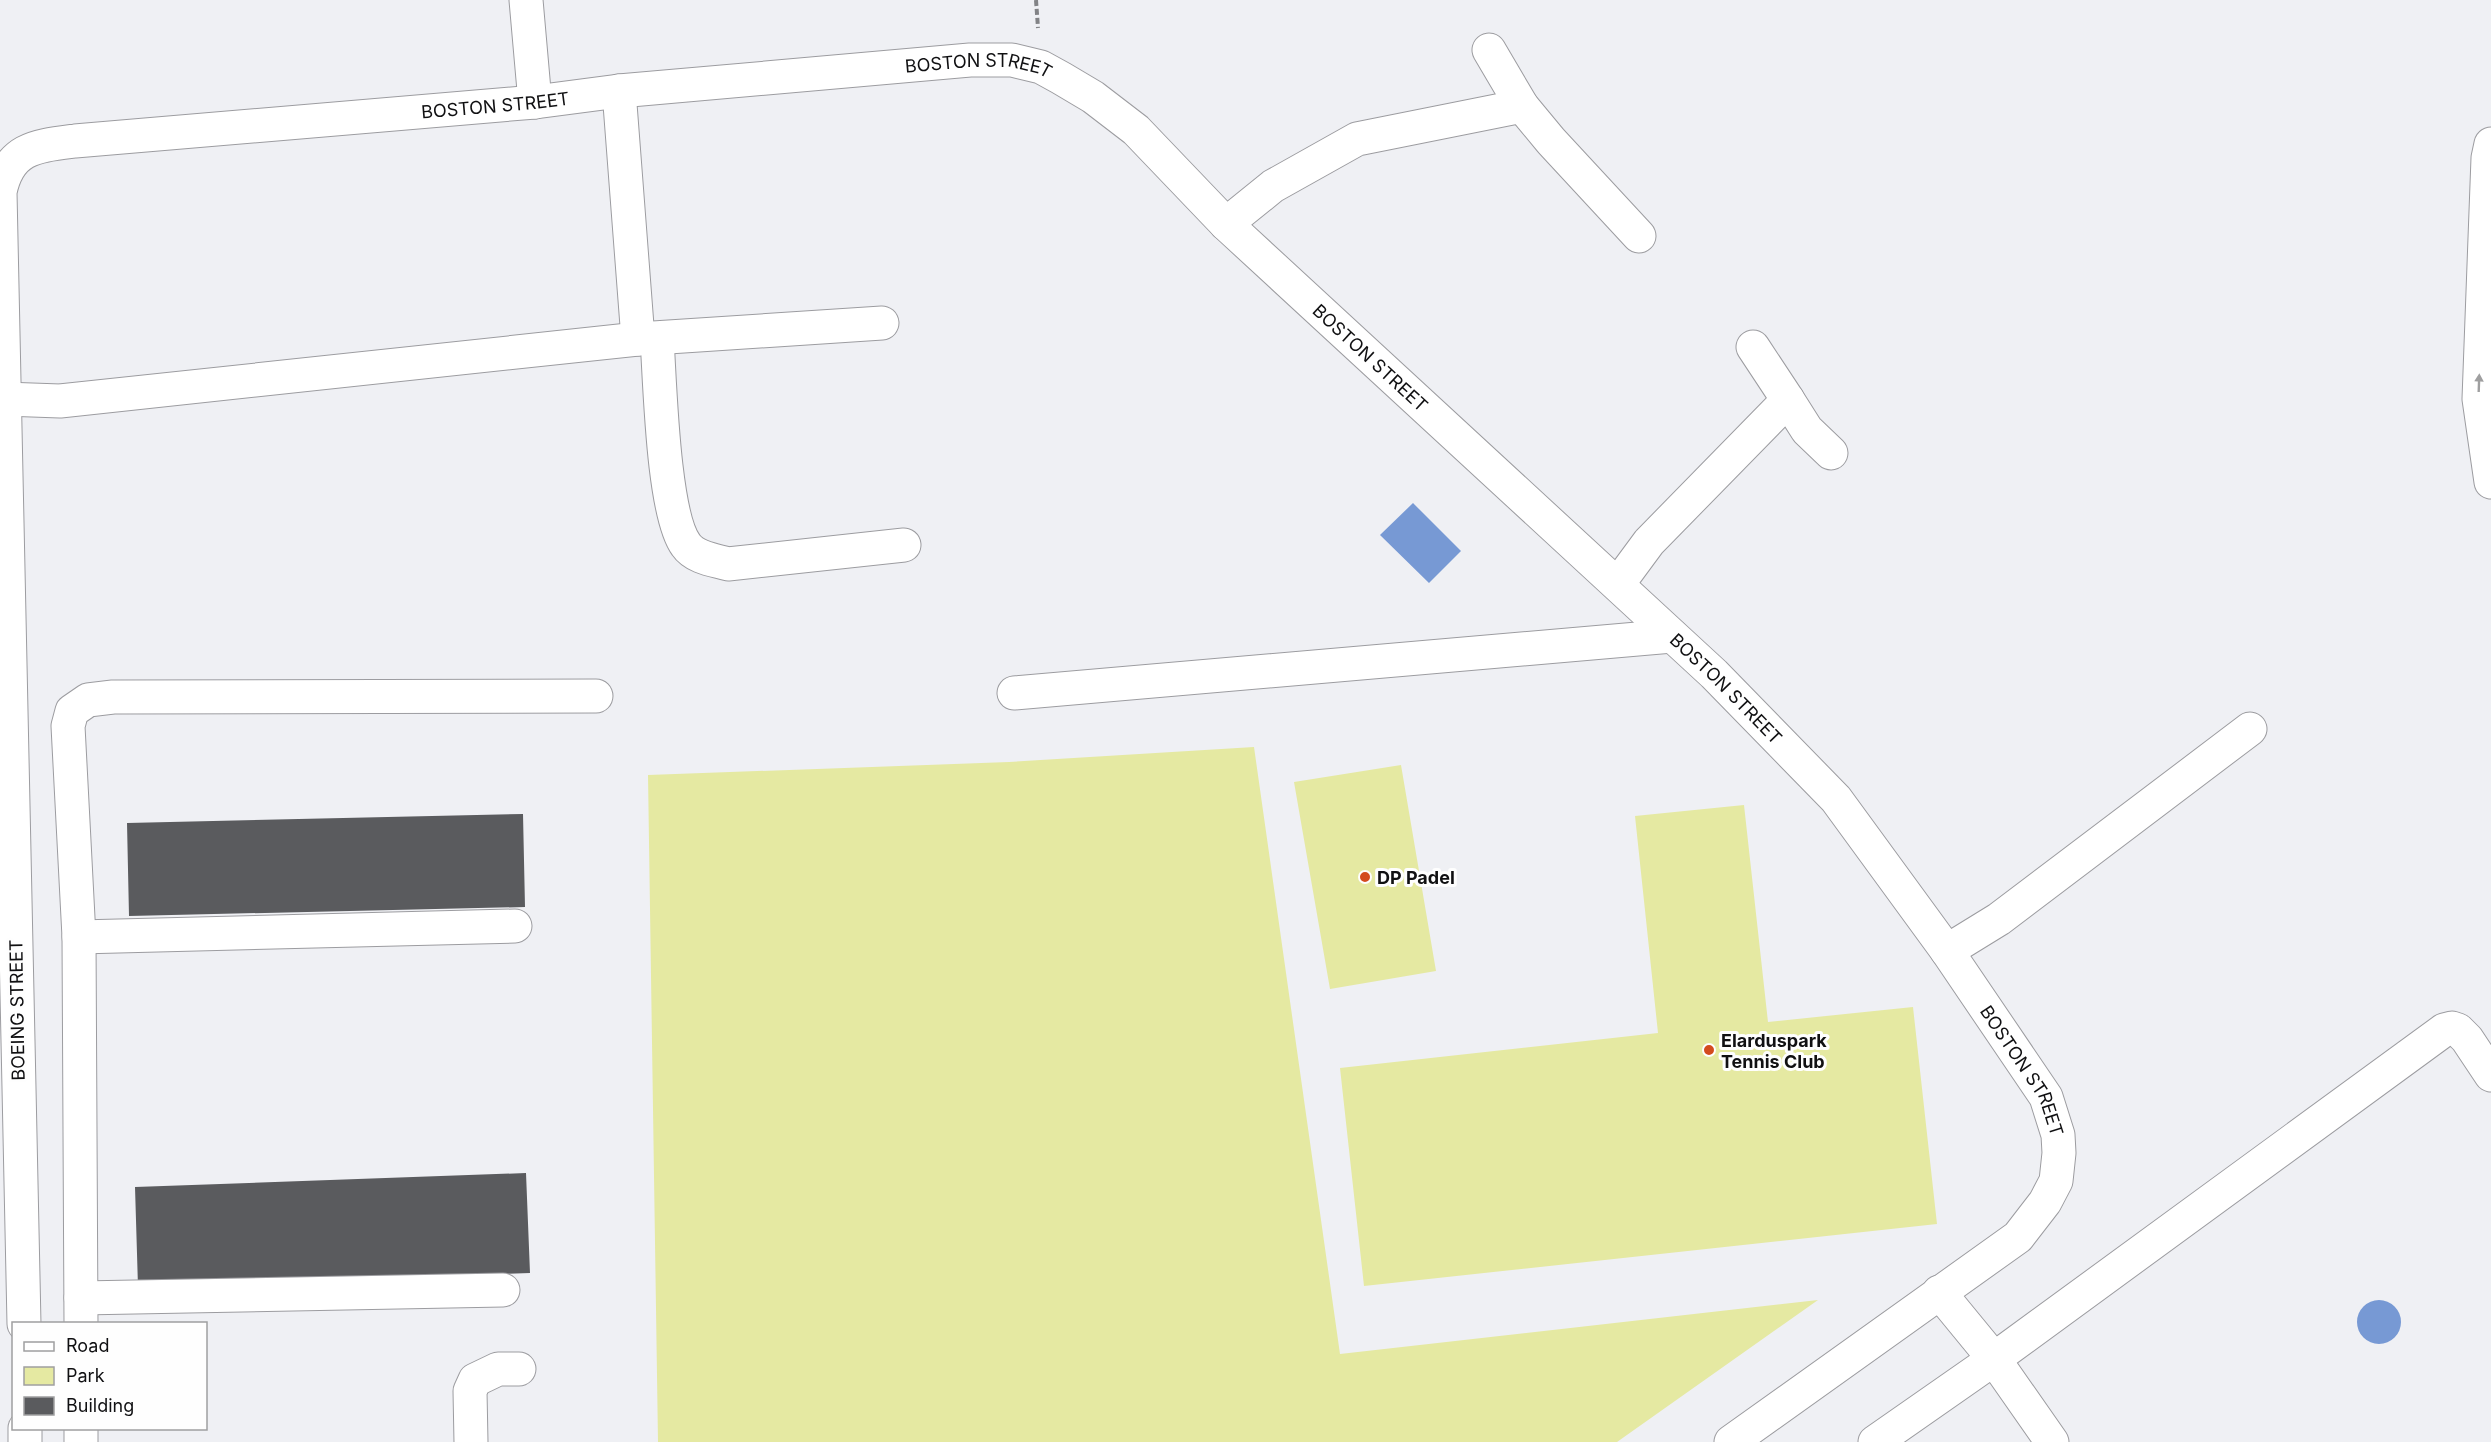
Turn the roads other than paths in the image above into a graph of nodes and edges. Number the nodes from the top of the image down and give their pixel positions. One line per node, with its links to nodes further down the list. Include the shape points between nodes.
1 (526, 0): 4 (street)
2 (1489, 50): 5 (street)
3 (619, 91): 4 (street, BOSTON STREET); 8 (street, BOSTON STREET, via 939,62 1012,60 1041,67 1093,97 1136,130); 11 (street)
4 (535, 102): 7 (street, BOSTON STREET, via 55,143 17,156 4,173)
5 (1522, 106): 8 (street, via 1357,139 1272,186); 9 (street)
6 (2491, 144): 16 (street, one-way to 6, via 2479,399)
7 (0, 192): 13 (street, BOEING STREET)
8 (1226, 224): 18 (street, BOSTON STREET)
9 (1640, 236)
10 (882, 323): 11 (street)
11 (647, 339): 13 (street, via 60,400); 17 (street, via 674,519 687,546 703,558 728,564)
12 (1753, 347): 14 (street)
13 (4, 399): 30 (street, BOEING STREET)
14 (1788, 400): 15 (street, via 1807,430); 18 (street, via 1649,542)
15 (1831, 453)
16 (2491, 482)
17 (904, 545)
18 (1618, 584): 19 (street, BOSTON STREET)
19 (1672, 636): 20 (street); 25 (street, BOSTON STREET, via 1836,799)
20 (1014, 693)
21 (596, 696): 24 (street, via 87,700 72,711 68,726)
22 (2250, 729): 25 (street, via 1999,919)
23 (514, 926): 24 (street)
24 (79, 937): 29 (street)
25 (1947, 951): 28 (street, BOSTON STREET, via 2046,1097 2058,1135 2059,1153 2056,1181 2018,1237)
26 (2491, 1075): 31 (street, via 2462,1034 2444,1030)
27 (503, 1290): 29 (street)
28 (1939, 1292): 31 (street); 34 (street, BOSTON STREET)
29 (81, 1311)
30 (24, 1322)
31 (1994, 1359): 35 (street); 36 (street)
32 (519, 1369): 33 (street, via 498,1369 475,1380 470,1391)
33 (471, 1442)
34 (1731, 1442)
35 (1875, 1442)
36 (2052, 1442)

